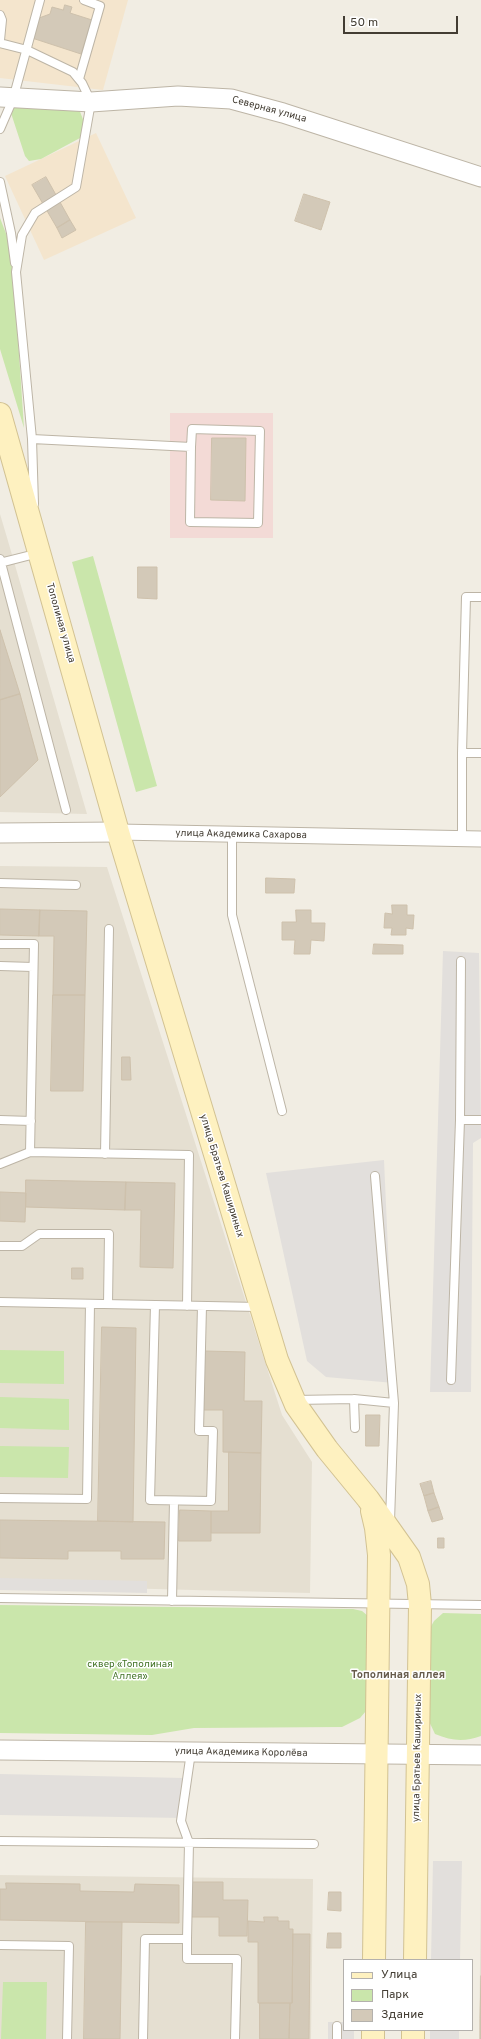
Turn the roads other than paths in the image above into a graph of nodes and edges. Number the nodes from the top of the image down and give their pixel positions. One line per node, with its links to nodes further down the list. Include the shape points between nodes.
1 (40, 0): 5 (lane)
2 (84, 0): 6 (lane, via 100,6)
3 (0, 15): 4 (lane)
4 (0, 42): 5 (lane)
5 (27, 50): 6 (lane, via 73,72); 7 (lane)
6 (79, 79): 8 (lane)
7 (7, 98): 8 (street, Северная улица); 9 (lane)
8 (91, 102): 10 (street, Северная улица, via 178,96 231,99 283,113); 12 (lane, via 76,187 35,213 22,235)
9 (0, 129)
10 (481, 177)
11 (0, 186): 12 (lane, via 11,233)
12 (16, 272): 14 (lane)
13 (0, 414): 16 (main road, Тополиная улица)
14 (32, 439): 15 (lane); 16 (lane)
15 (191, 448): 15 (lane, via 190,522 258,524 260,430 192,429)
16 (38, 544): 17 (lane); 23 (main road, Тополиная улица)
17 (0, 562): 21 (lane)
18 (481, 597): 19 (lane, via 466,597)
19 (462, 753): 20 (lane); 25 (lane)
20 (481, 753)
21 (66, 810)
22 (0, 832): 23 (street, улица Академика Сахарова)
23 (118, 832): 24 (street, улица Академика Сахарова); 50 (main road, улица Братьев Кашириных)
24 (232, 835): 25 (street, улица Академика Сахарова); 34 (lane, via 232,915)
25 (462, 839): 26 (street, улица Академика Сахарова)
26 (481, 839)
27 (0, 884): 28 (lane)
28 (76, 885)
29 (109, 929): 40 (lane)
30 (0, 944): 33 (lane, via 34,944)
31 (461, 961): 36 (lane)
32 (0, 966): 33 (lane)
33 (33, 967): 38 (lane)
34 (282, 1111)
35 (0, 1120): 38 (lane)
36 (460, 1120): 37 (lane); 51 (lane)
37 (481, 1120)
38 (31, 1121): 39 (lane)
39 (30, 1152): 40 (lane); 41 (lane)
40 (105, 1154): 48 (lane, via 189,1155)
41 (0, 1164)
42 (375, 1176): 54 (lane)
43 (0, 1246): 46 (lane, via 22,1246 39,1234 109,1234)
44 (0, 1302): 45 (lane)
45 (90, 1304): 46 (lane); 56 (lane, via 87,1499)
46 (108, 1304): 47 (lane)
47 (154, 1305): 48 (lane); 58 (lane, via 150,1500)
48 (187, 1306): 49 (lane)
49 (202, 1306): 50 (lane); 58 (lane, via 199,1431 213,1431 212,1501)
50 (260, 1307): 53 (main road, улица Братьев Кашириных, via 277,1360)
51 (451, 1380)
52 (354, 1399): 53 (lane); 54 (lane); 55 (lane)
53 (294, 1400): 57 (main road, улица Братьев Кашириных, via 326,1448)
54 (394, 1403): 59 (lane)
55 (355, 1428)
56 (0, 1498)
57 (368, 1498): 59 (main road, улица Братьев Кашириных); 62 (main road, улица Братьев Кашириных, via 380,1555)
58 (174, 1500): 61 (lane)
59 (390, 1530): 63 (main road, улица Братьев Кашириных, via 409,1557 418,1584)
60 (0, 1598): 61 (lane)
61 (172, 1601): 62 (lane)
62 (379, 1604): 63 (lane); 67 (main road, улица Братьев Кашириных)
63 (420, 1605): 64 (lane); 68 (main road, улица Братьев Кашириных)
64 (481, 1605)
65 (0, 1750): 66 (street, улица Академика Королёва)
66 (191, 1752): 67 (street, улица Академика Королёва); 71 (lane, via 182,1821)
67 (377, 1754): 68 (street, улица Академика Королёва); 75 (main road, улица Братьев Кашириных)
68 (418, 1755): 69 (street, улица Академика Королёва); 76 (main road, улица Братьев Кашириных)
69 (481, 1756)
70 (0, 1841): 71 (lane)
71 (189, 1843): 72 (lane); 73 (lane)
72 (314, 1844)
73 (187, 1939): 79 (lane, via 145,1939); 80 (lane, via 187,1959 237,1959)
74 (0, 1945): 78 (lane, via 69,1946)
75 (374, 1959)
76 (415, 1959)
77 (337, 2026): 81 (lane)
78 (67, 2039)
79 (143, 2039)
80 (235, 2039)
81 (337, 2039)

